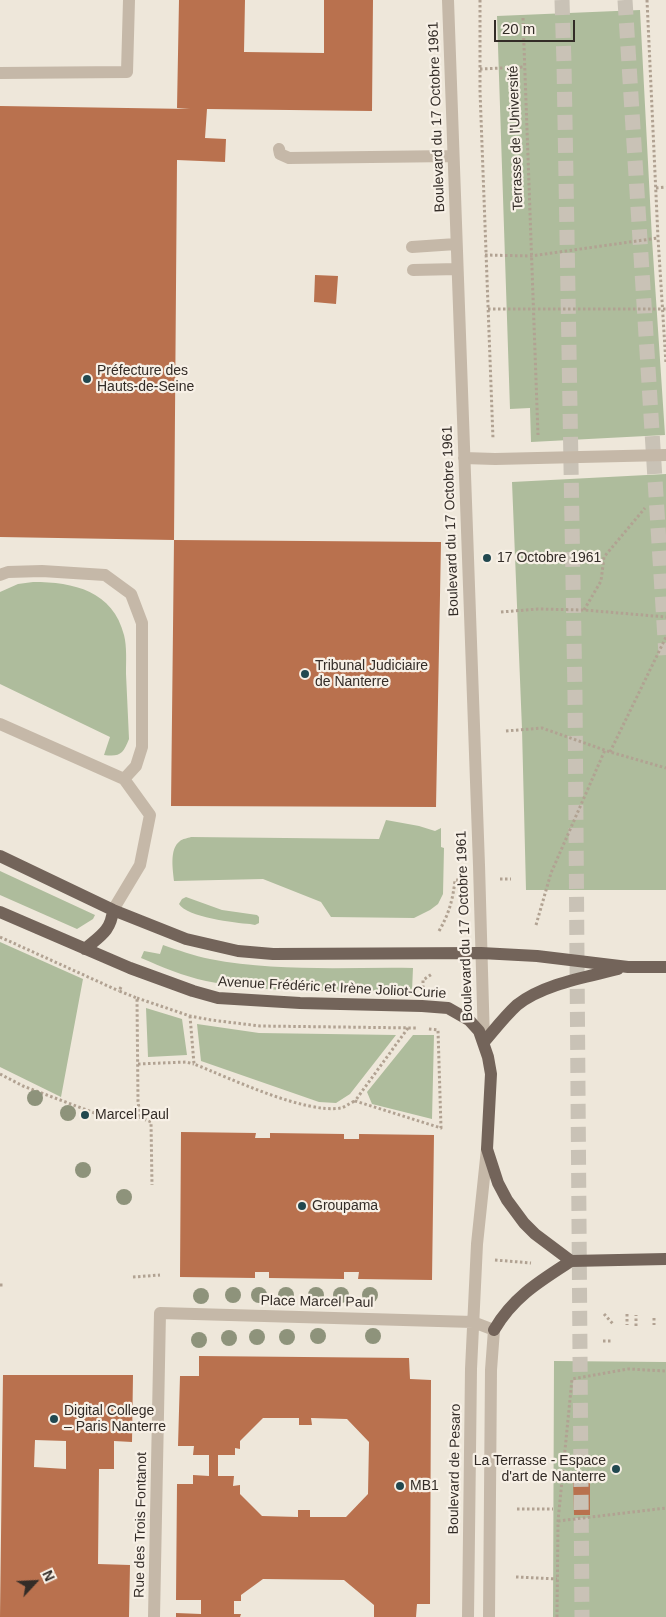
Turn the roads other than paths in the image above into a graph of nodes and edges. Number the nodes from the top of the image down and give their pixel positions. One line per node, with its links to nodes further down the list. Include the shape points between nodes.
1 (128, 0): 3 (street, via 128,72)
2 (448, 0): 5 (street, Boulevard du 17 Octobre 1961)
3 (0, 73)
4 (279, 149): 5 (street, via 280,154 289,158)
5 (453, 156): 6 (street, Boulevard du 17 Octobre 1961)
6 (456, 244): 7 (street); 8 (street, Boulevard du 17 Octobre 1961)
7 (412, 248)
8 (458, 269): 9 (street); 11 (street, Boulevard du 17 Octobre 1961)
9 (413, 270)
10 (666, 455): 11 (street)
11 (464, 458): 19 (street, Boulevard du 17 Octobre 1961)
12 (0, 575): 14 (street, via 42,570 105,575 131,594 142,623 142,747 136,766)
13 (0, 724): 14 (street)
14 (124, 778): 16 (street, via 150,815 140,865)
15 (0, 856): 16 (main road)
16 (113, 910): 18 (main road, via 108,928); 19 (main road, via 186,940 238,951 273,954)
17 (0, 912): 18 (main road, Avenue Frédéric et Irène Joliot-Curie)
18 (85, 949): 22 (main road, Avenue Frédéric et Irène Joliot-Curie, via 218,998 448,1008 469,1020)
19 (481, 953): 20 (main road); 22 (street, Boulevard du 17 Octobre 1961)
20 (628, 967): 21 (main road); 22 (main road, via 539,992 519,1004)
21 (666, 967)
22 (484, 1042): 23 (main road, via 491,1074)
23 (487, 1149): 25 (main road, via 498,1183 524,1223); 27 (street, Boulevard de Pesaro)
24 (666, 1259): 25 (main road)
25 (571, 1261): 28 (main road, via 516,1300)
26 (160, 1313): 27 (street, Place Marcel Paul); 29 (street, Rue des Trois Fontanot)
27 (473, 1322): 28 (street); 30 (street, Boulevard de Pesaro)
28 (494, 1330): 31 (street)
29 (154, 1617)
30 (468, 1617)
31 (489, 1617)

